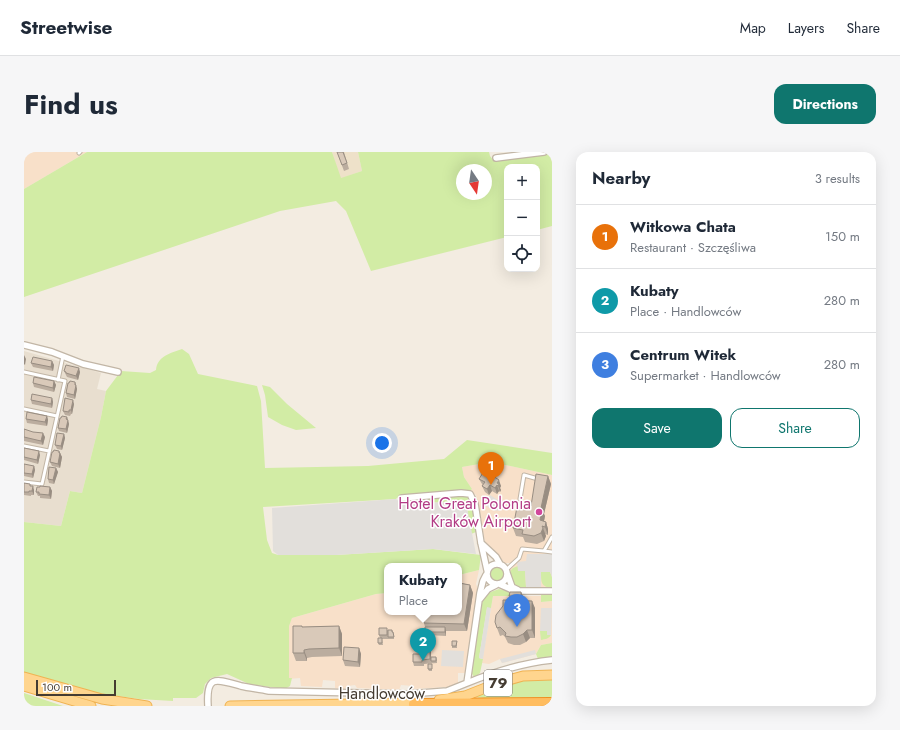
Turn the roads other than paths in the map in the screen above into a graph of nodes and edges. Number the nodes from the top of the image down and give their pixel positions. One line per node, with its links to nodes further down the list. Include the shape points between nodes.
1 (544, 152): 2 (street)
2 (496, 158)
3 (24, 345): 4 (street)
4 (63, 356): 6 (street, via 83,364); 7 (lane)
5 (24, 372): 7 (lane)
6 (118, 372)
7 (58, 380): 9 (lane, via 65,382)
8 (24, 409): 9 (lane)
9 (57, 416): 11 (lane)
10 (24, 446): 11 (lane)
11 (49, 451): 13 (lane, via 42,484)
12 (546, 480): 15 (lane, via 534,479 524,474)
13 (24, 482)
14 (402, 498): 17 (street, via 470,494 475,504)
15 (520, 499)
16 (552, 537): 18 (lane)
17 (481, 543): 20 (street); 22 (street)
18 (544, 551): 19 (lane); 21 (lane, via 522,549 519,558)
19 (552, 552)
20 (500, 564): 21 (street); 22 (street, via 494,564)
21 (507, 572): 23 (street, via 506,579); 24 (street, via 512,587)
22 (487, 573): 23 (street, via 490,582); 26 (street)
23 (498, 584): 24 (street, via 511,590); 26 (street, via 488,589)
24 (518, 590): 25 (street)
25 (552, 591)
26 (480, 599): 30 (street)
27 (552, 660): 30 (street, via 511,668)
28 (552, 675): 33 (main road, 79, via 512,679 458,697)
29 (24, 677): 35 (main road, via 102,699)
30 (467, 684): 36 (street, Handlowców, via 446,691 408,694 269,691 218,680 209,688)
31 (24, 686): 34 (main road)
32 (552, 703): 33 (highway)
33 (414, 704): 37 (main road)
34 (91, 706)
35 (147, 706)
36 (208, 706)
37 (230, 706)

